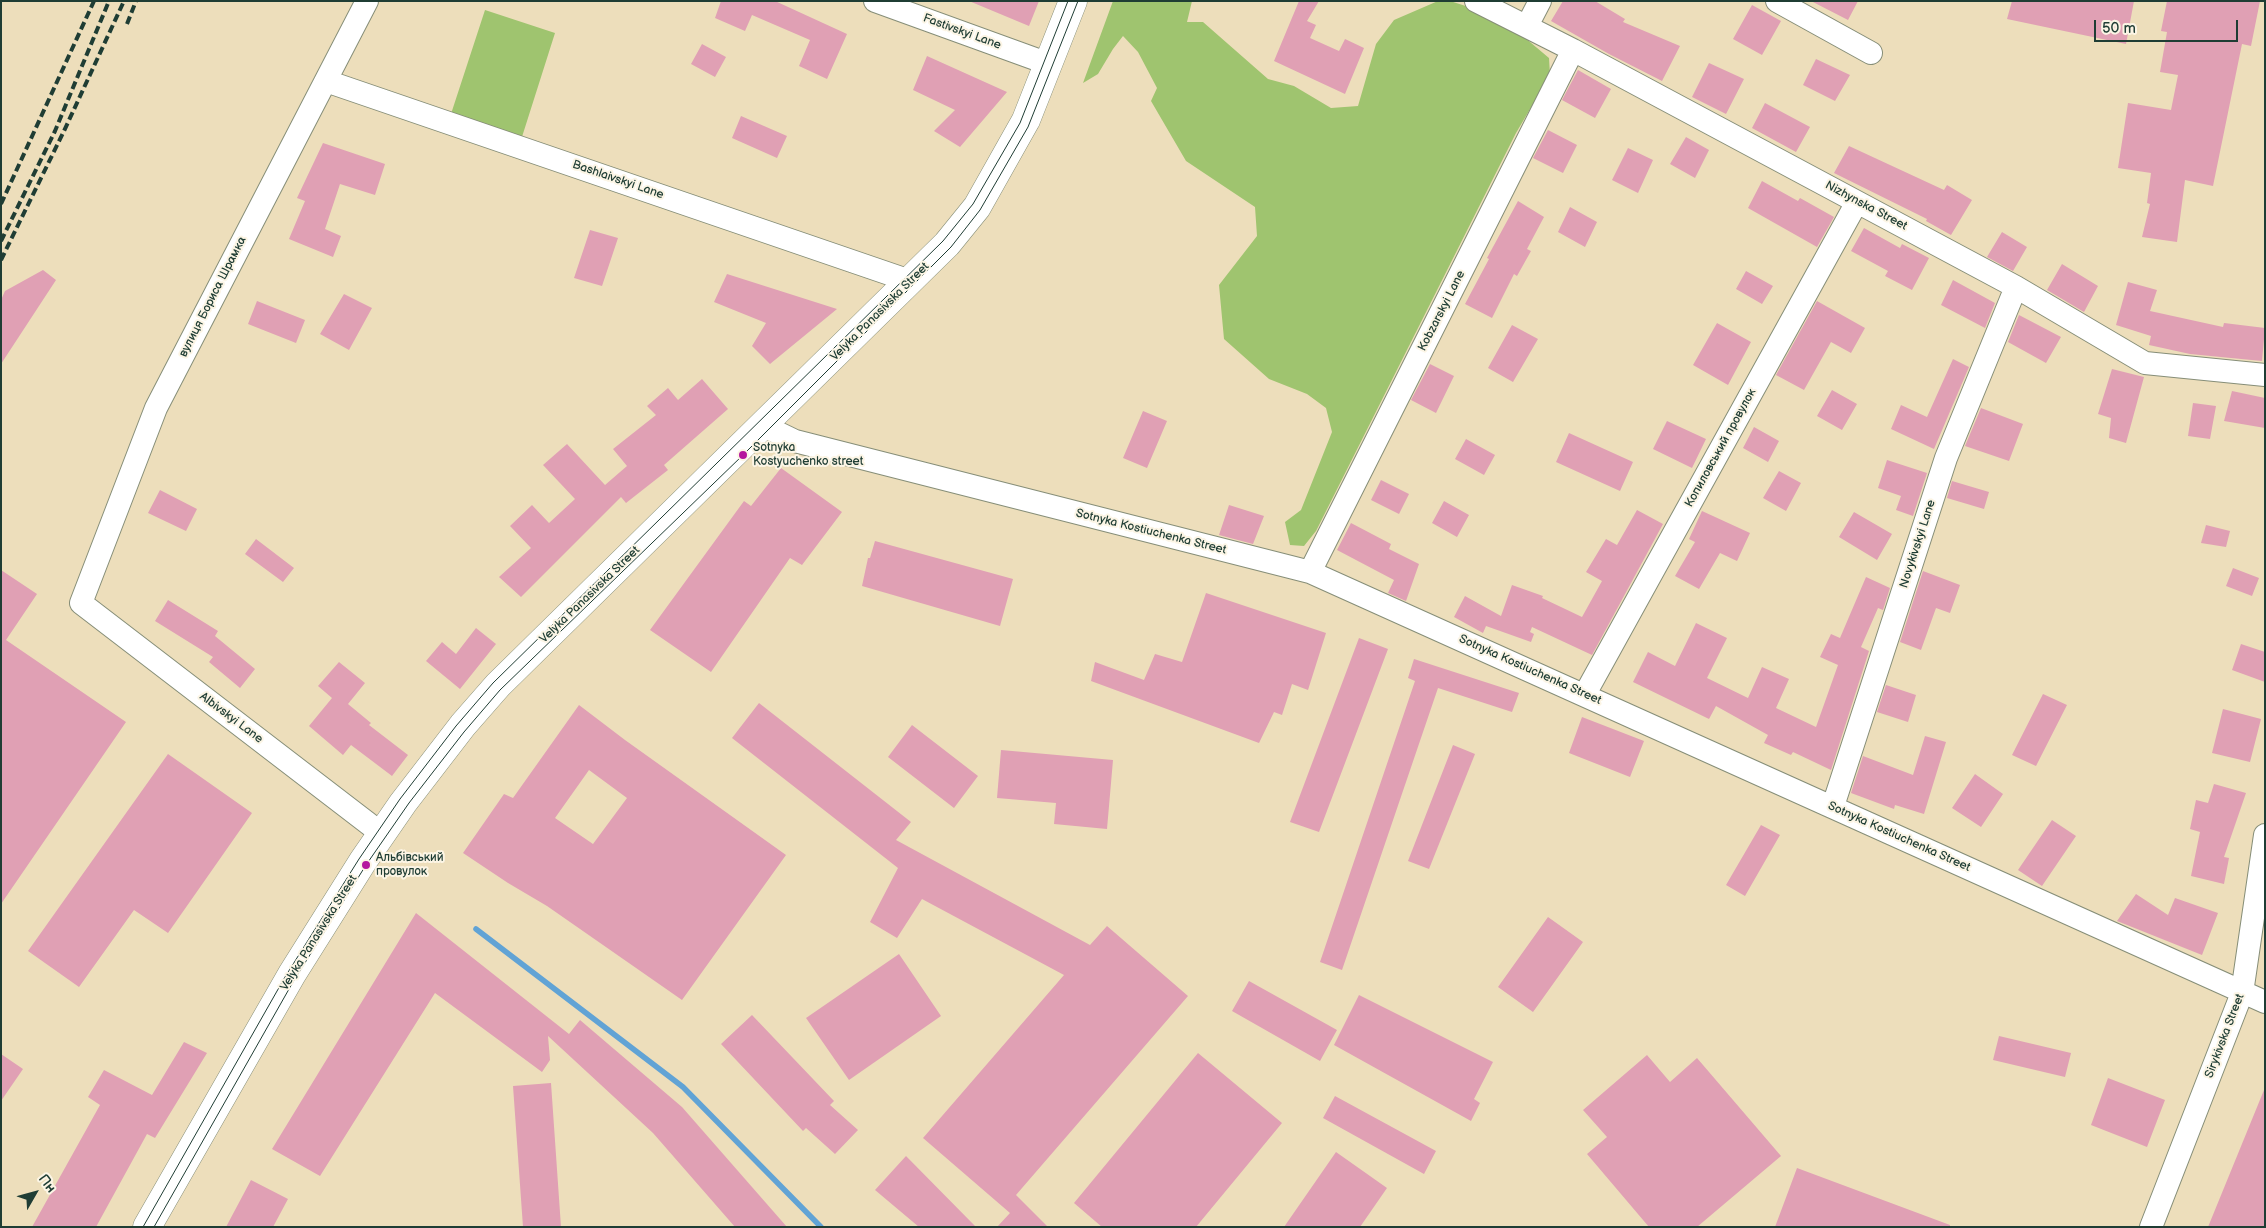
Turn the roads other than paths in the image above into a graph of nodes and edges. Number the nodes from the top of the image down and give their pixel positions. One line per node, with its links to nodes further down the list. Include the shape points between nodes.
1 (367, 1): 11 (street, вулиця Бориса Шрамка)
2 (875, 1): 10 (street, Fastivskyi Lane)
3 (1073, 1): 10 (street, Velyka Panasivska Street)
4 (1476, 1): 7 (street, Nizhynska Street)
5 (1540, 1): 7 (street)
6 (1777, 1): 9 (street)
7 (1527, 26): 8 (street, Nizhynska Street)
8 (1573, 50): 12 (street, Nizhynska Street); 17 (street, Kobzarskyi Lane)
9 (1871, 53)
10 (1049, 64): 13 (street, Velyka Panasivska Street, via 1026,120 977,207 947,244)
11 (326, 80): 13 (street, Bashlaivskyi Lane); 18 (street, вулиця Бориса Шрамка, via 156,408)
12 (1857, 202): 14 (street, Nizhynska Street); 19 (street, Копиловський провулок)
13 (910, 280): 16 (street, Velyka Panasivska Street)
14 (2016, 287): 15 (street, Nizhynska Street, via 2145,363); 20 (street, Novykivskyi Lane, via 1946,458)
15 (2265, 375)
16 (764, 426): 17 (street, Sotnyka Kostiuchenka Street, via 795,441); 21 (street, Velyka Panasivska Street, via 498,685 463,725)
17 (1310, 572): 19 (street, Sotnyka Kostiuchenka Street)
18 (81, 603): 21 (street, Albivskyi Lane)
19 (1585, 694): 20 (street, Sotnyka Kostiuchenka Street)
20 (1833, 806): 23 (street, Sotnyka Kostiuchenka Street)
21 (382, 834): 25 (street, Velyka Panasivska Street, via 292,974)
22 (2265, 835): 23 (street, Sirykivska Street)
23 (2242, 993): 24 (street, Sotnyka Kostiuchenka Street); 26 (street, Sirykivska Street)
24 (2265, 1002)
25 (147, 1227)
26 (2151, 1227)

